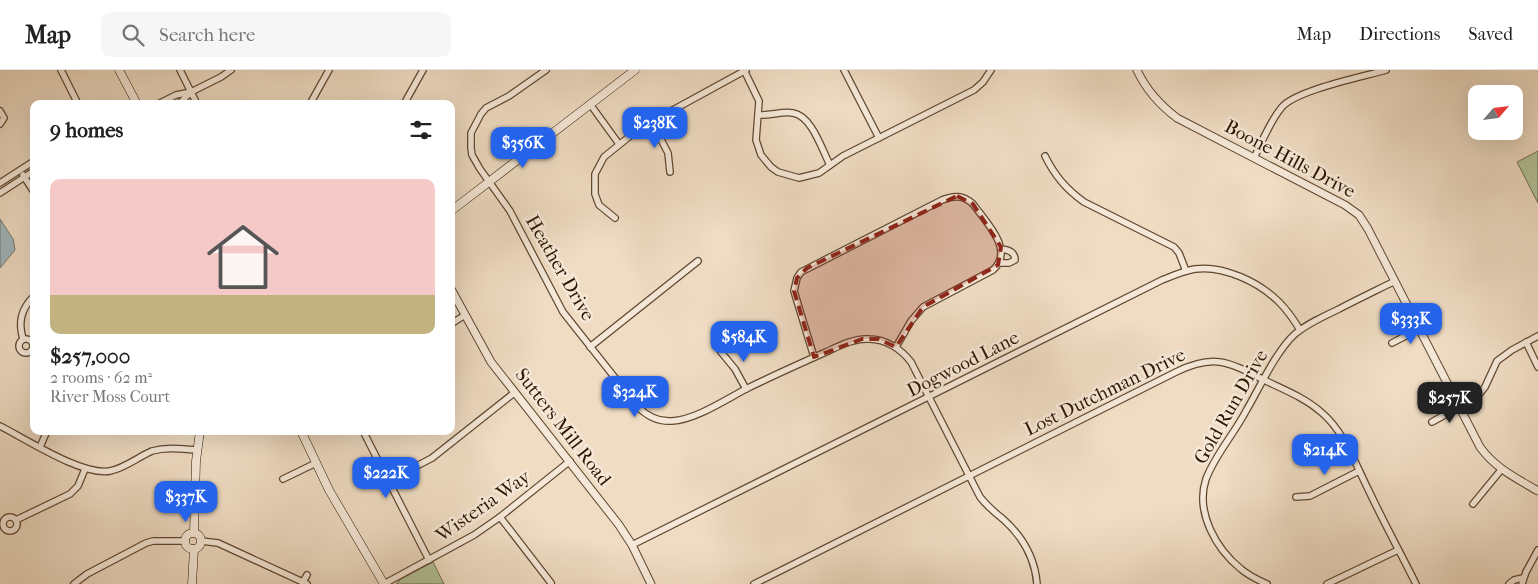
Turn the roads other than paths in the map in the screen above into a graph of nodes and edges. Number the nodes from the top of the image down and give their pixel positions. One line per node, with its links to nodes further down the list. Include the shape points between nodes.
1 (61, 70): 15 (street)
2 (120, 70): 16 (main road)
3 (180, 70): 14 (street)
4 (231, 70): 14 (street)
5 (329, 70): 20 (street)
6 (423, 70): 21 (street)
7 (546, 70): 37 (street, Heather Drive, via 486,108 473,127 472,155)
8 (635, 70): 22 (main road)
9 (745, 70): 24 (street, via 759,101); 25 (street)
10 (844, 70): 27 (street)
11 (991, 70): 27 (street, via 974,90)
12 (1137, 70): 30 (street, Boone Hills Drive, via 1151,94 1170,112)
13 (1386, 70): 30 (street, via 1291,99 1274,119)
14 (191, 92): 17 (street); 18 (street); 19 (street)
15 (76, 100)
16 (135, 100)
17 (166, 100)
18 (184, 100)
19 (195, 100)
20 (312, 100)
21 (406, 100)
22 (590, 104): 28 (street); 37 (main road)
23 (0, 111): 26 (street, via 4,118)
24 (758, 115): 32 (street, via 792,113 803,117); 32 (street, via 756,140 761,155 771,167 784,175 799,178 819,174)
25 (652, 122): 28 (street); 34 (street, via 668,153)
26 (0, 124)
27 (879, 138): 32 (street)
28 (619, 144): 42 (street, via 599,165 594,184 597,202)
29 (1046, 156): 46 (street, via 1053,172 1071,192 1084,202 1174,247)
30 (1254, 158): 47 (street, Boone Hills Drive, via 1359,215)
31 (30, 164): 33 (street)
32 (830, 165)
33 (20, 170): 36 (street); 38 (street)
34 (670, 172)
35 (30, 173): 36 (street)
36 (24, 177): 39 (street); 40 (street)
37 (489, 181): 41 (main road); 58 (street, Heather Drive, via 510,211 559,306)
38 (0, 183)
39 (30, 186)
40 (0, 193)
41 (455, 208)
42 (615, 218)
43 (1002, 249): 45 (street); 45 (street, via 1012,252 1015,260 1009,264); 61 (street, via 973,204 957,196 942,200 807,268 797,278 794,291)
44 (698, 261): 58 (street)
45 (999, 263): 59 (street, via 993,270 923,307)
46 (1186, 271): 53 (street, Dogwood Lane, via 1223,271 1250,282 1270,294); 66 (street, Dogwood Lane, via 1162,280)
47 (1395, 281): 52 (street, Boone Hills Drive); 53 (street, Gold Run Drive)
48 (455, 296): 50 (street, Sutters Mill Road)
49 (30, 300): 55 (street, via 21,316)
50 (465, 315): 51 (street); 65 (street, Sutters Mill Road, via 491,362)
51 (455, 321)
52 (1419, 329): 57 (street); 67 (street, Boone Hills Drive)
53 (1300, 330): 63 (street, Gold Run Drive, via 1284,346)
54 (1538, 336): 56 (street)
55 (23, 339)
56 (1526, 342): 62 (street); 67 (street, via 1501,358 1481,393)
57 (1392, 343)
58 (590, 347): 64 (street, Heather Drive, via 638,406 653,418 670,421 690,417)
59 (896, 347): 61 (street, Heather Drive, via 878,339 862,339); 66 (street, via 911,362)
60 (720, 352): 64 (street)
61 (814, 357): 64 (street, Heather Drive)
62 (1538, 367)
63 (1264, 380): 80 (street, Lost Dutchman Drive, via 1303,398 1322,412 1341,436); 81 (street, Lost Dutchman Drive, via 1234,365 1201,362); 107 (street, Gold Run Drive, via 1209,472 1204,500 1210,528 1218,545 1242,570)
64 (746, 389)
65 (514, 393): 76 (street, Sutters Mill Road); 83 (street, via 432,458)
66 (929, 398): 81 (street); 92 (street, Dogwood Lane)
67 (1459, 408): 68 (street); 79 (street, Boone Hills Drive, via 1480,448)
68 (1432, 422)
69 (0, 426): 74 (street)
70 (45, 435): 74 (street)
71 (199, 435): 75 (main road)
72 (303, 435): 77 (main road)
73 (365, 435): 83 (street)
74 (40, 446): 78 (street)
75 (196, 450): 78 (street, via 158,449 115,469 100,472); 89 (main road)
76 (570, 461): 87 (street, Wisteria Way); 92 (street, Sutters Mill Road)
77 (316, 463): 82 (street); 103 (main road)
78 (85, 469): 88 (street, via 78,486 70,494)
79 (1502, 470): 84 (street, Boone Hills Drive); 86 (street)
80 (1359, 471): 85 (street, via 1310,496); 94 (street, Lost Dutchman Drive)
81 (969, 476): 105 (street, Lost Dutchman Drive); 106 (street, via 986,505 1023,542 1033,561)
82 (283, 479)
83 (388, 480): 96 (street)
84 (1538, 491)
85 (1296, 497)
86 (1472, 504)
87 (500, 517): 96 (street, Wisteria Way); 100 (street)
88 (16, 520)
89 (194, 533): 90 (main road); 91 (main road)
90 (185, 541): 93 (main road); 101 (street, via 146,543)
91 (201, 541): 93 (main road, via 200,546); 99 (street, via 218,543)
92 (632, 545): 104 (street, Sutters Mill Road)
93 (194, 549): 102 (main road)
94 (1398, 550): 108 (street); 109 (street, Lost Dutchman Drive)
95 (1538, 550): 98 (street)
96 (429, 560): 103 (street, Wisteria Way)
97 (307, 575): 99 (street)
98 (1523, 581): 110 (street, via 1514,580)
99 (305, 583)
100 (551, 583)
101 (74, 584)
102 (192, 584)
103 (384, 584)
104 (651, 584)
105 (754, 584)
106 (1037, 584)
107 (1267, 584)
108 (1327, 584)
109 (1416, 584)
110 (1509, 584)

